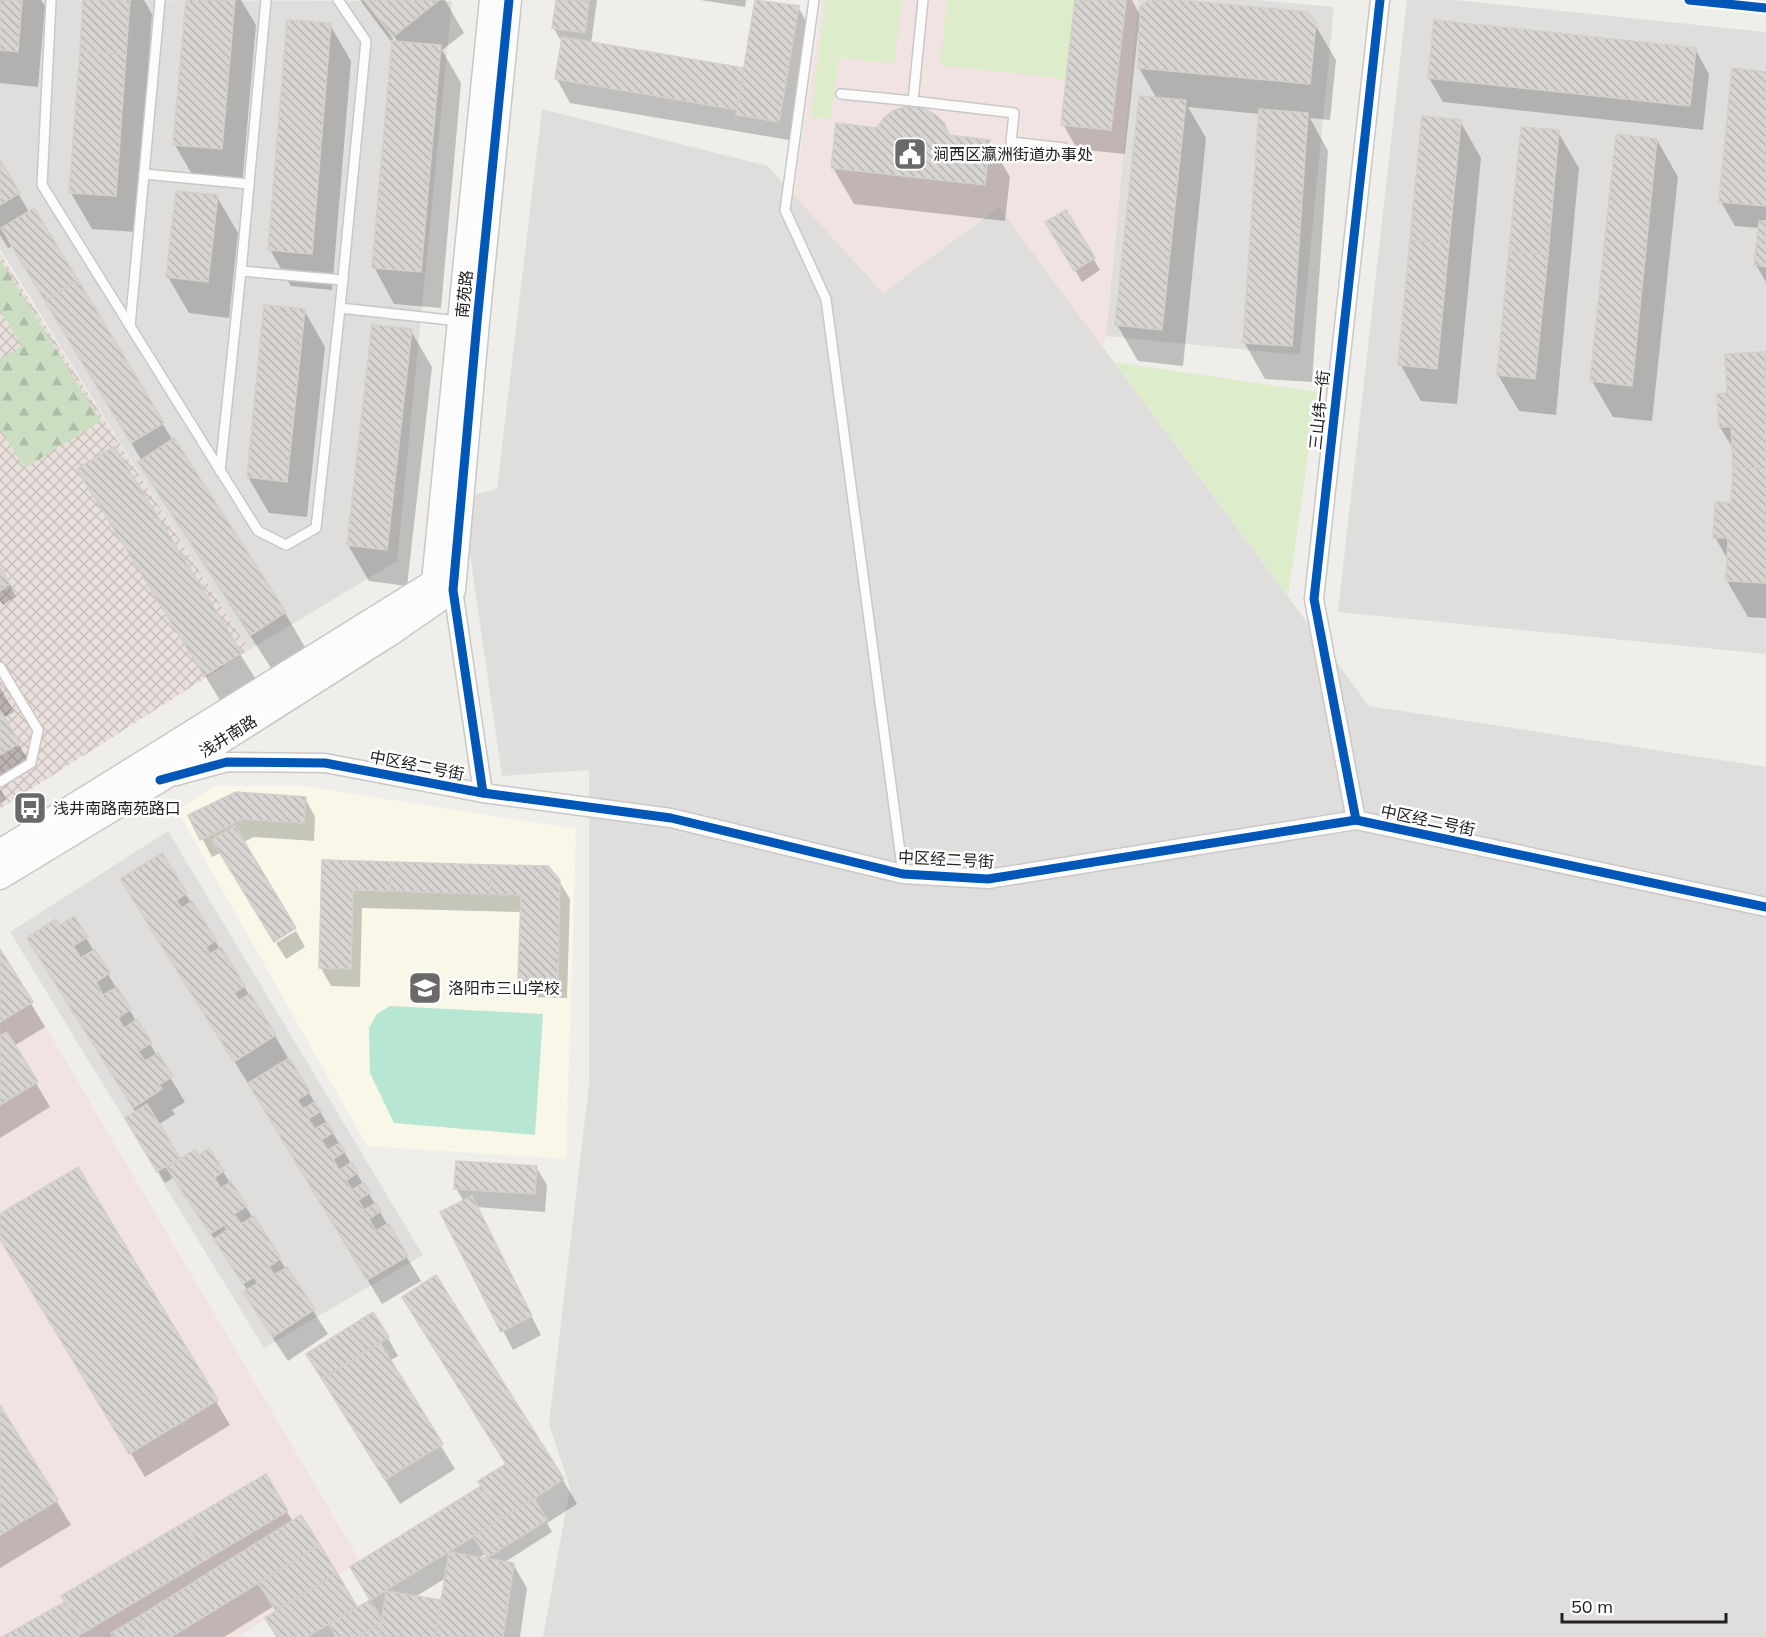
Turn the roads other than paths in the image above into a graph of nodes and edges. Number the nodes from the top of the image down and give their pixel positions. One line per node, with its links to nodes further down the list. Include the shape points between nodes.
1 (51, 0): 19 (lane, via 42,185)
2 (160, 0): 13 (lane)
3 (266, 0): 14 (lane)
4 (338, 0): 16 (lane, via 366,41)
5 (492, 0): 18 (street, 南苑路)
6 (509, 0): 18 (street, 南苑路)
7 (814, 0): 28 (lane, via 785,210 826,299)
8 (923, 0): 11 (lane)
9 (1380, 0): 26 (street, 三山纬一街, via 1314,599)
10 (841, 94): 11 (lane)
11 (912, 101): 12 (lane, via 1014,113 1011,142)
12 (1064, 148)
13 (144, 174): 14 (lane); 19 (lane)
14 (249, 184): 15 (lane)
15 (241, 271): 16 (lane); 20 (lane)
16 (343, 280): 17 (lane)
17 (340, 308): 18 (lane); 20 (lane, via 316,528 285,545 258,531)
18 (468, 322): 21 (street, 南苑路)
19 (130, 326): 20 (lane)
20 (220, 471)
21 (443, 590): 23 (street, 浅井南路, via 394,631); 25 (street); 27 (street, 浅井南路)
22 (0, 667): 24 (lane, via 38,730 31,763)
23 (159, 780): 25 (street, 中区经二号街, via 227,762 325,763); 29 (street, 浅井南路)
24 (0, 782)
25 (477, 792): 28 (street, 中区经二号街, via 671,818)
26 (1356, 820): 28 (street, 中区经二号街, via 988,879); 30 (street, 中区经二号街)
27 (0, 852)
28 (903, 874)
29 (0, 877)
30 (1766, 907)

